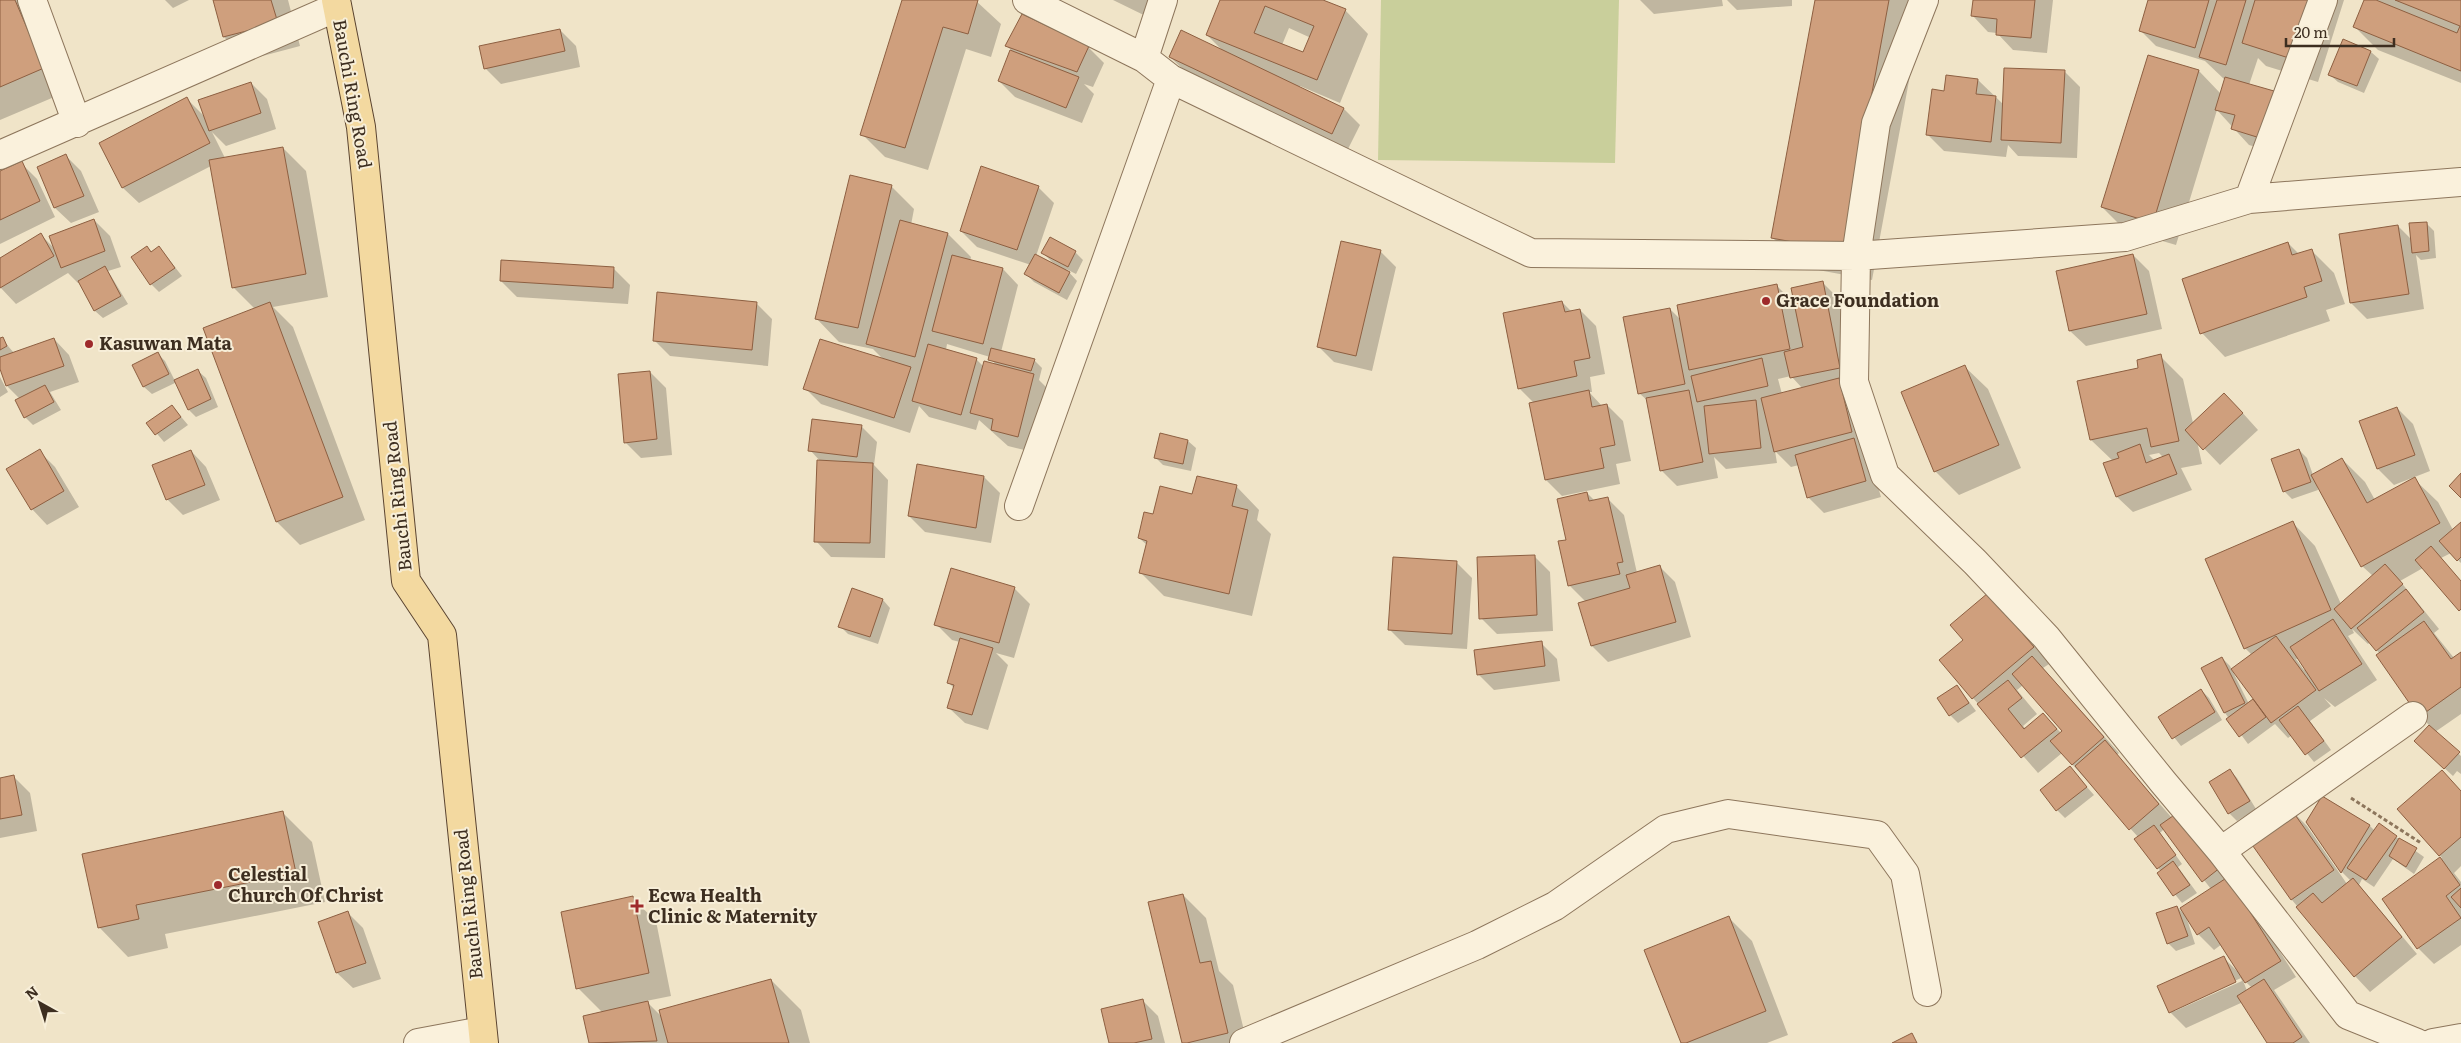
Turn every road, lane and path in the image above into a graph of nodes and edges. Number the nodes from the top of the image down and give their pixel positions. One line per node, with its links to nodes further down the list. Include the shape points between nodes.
1 (32, 0): 9 (street)
2 (1027, 0): 7 (street)
3 (1163, 0): 7 (street)
4 (1924, 0): 13 (street, via 1876,123)
5 (2323, 0): 12 (street)
6 (337, 3): 9 (street); 20 (main road, Bauchi Ring Road, via 361,127 406,581 442,635)
7 (1144, 58): 8 (street)
8 (1171, 78): 13 (street, via 1531,253); 14 (street)
9 (77, 123): 10 (street)
10 (0, 155)
11 (2461, 182): 12 (street)
12 (2249, 199): 13 (street, via 2125,237)
13 (1856, 256): 18 (street, via 1854,382 1885,475 1975,562 2046,637)
14 (1019, 506)
15 (2413, 716): 16 (street)
16 (2324, 780): 17 (path); 18 (street)
17 (2420, 844)
18 (2221, 851): 24 (street, via 2348,1016)
19 (1927, 992): 23 (street, via 1905,874 1876,835 1728,814 1666,829 1555,906 1477,944)
20 (483, 1037): 22 (street)
21 (2461, 1038): 25 (street)
22 (418, 1043)
23 (1244, 1043)
24 (2417, 1043)
25 (2433, 1043)

